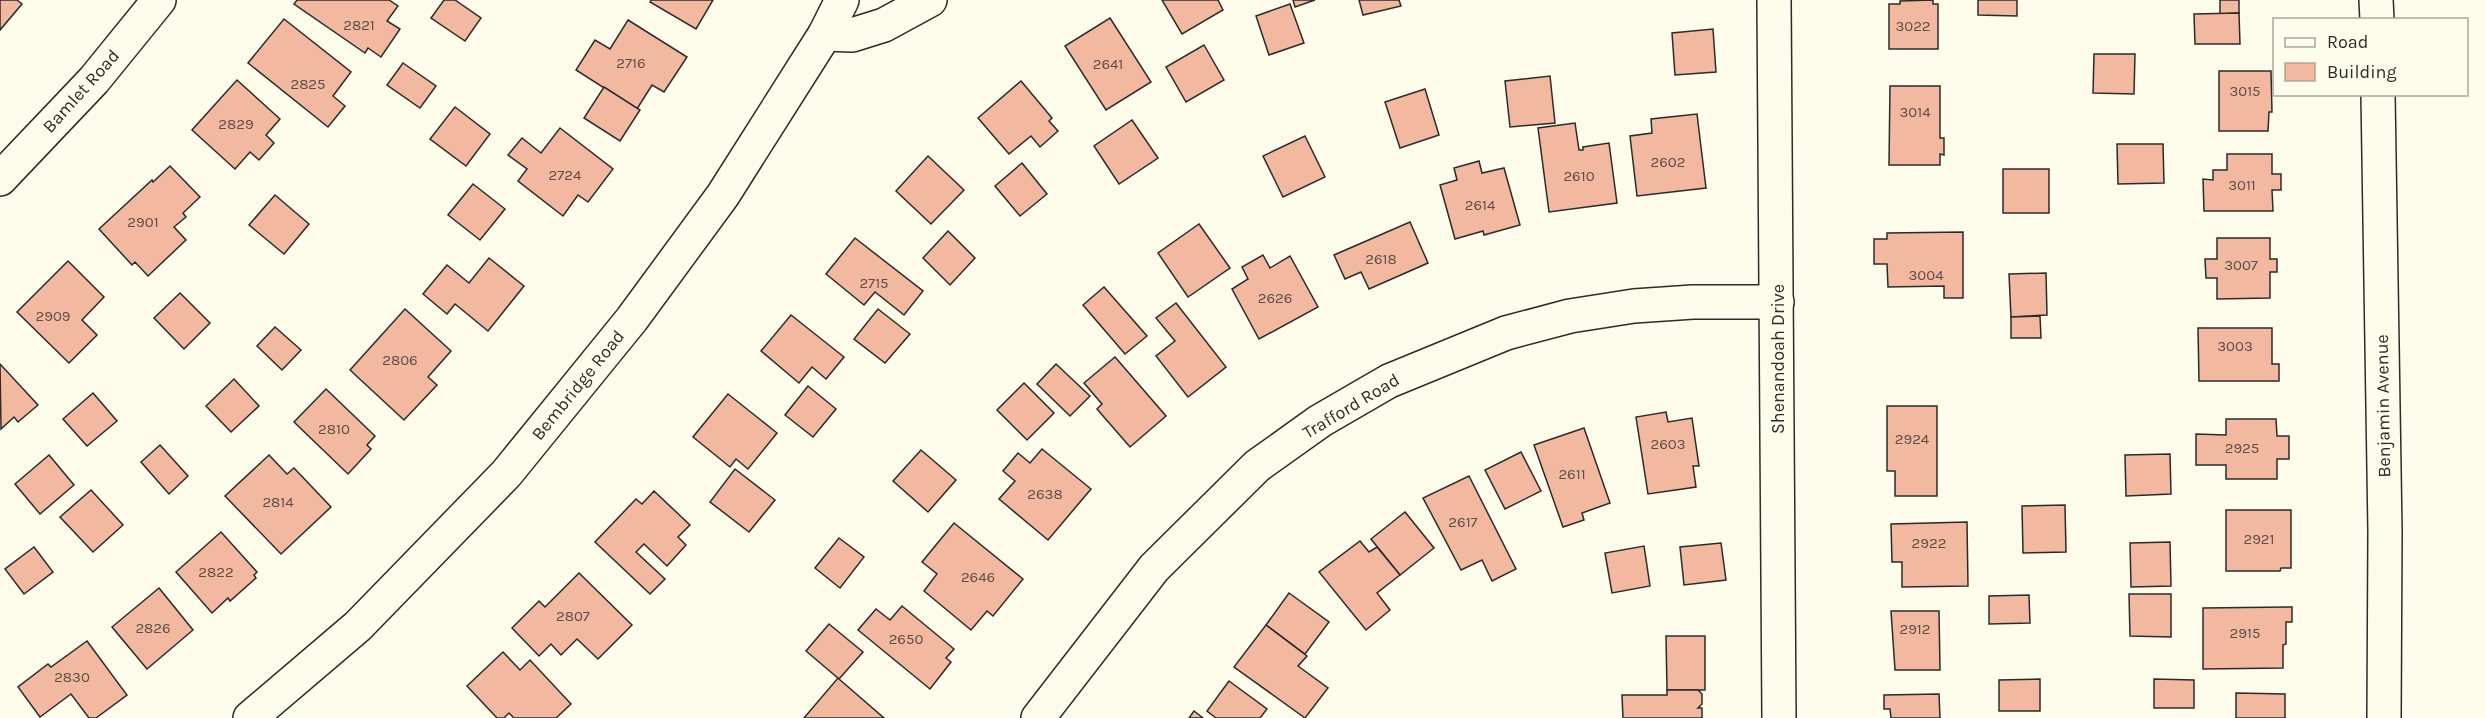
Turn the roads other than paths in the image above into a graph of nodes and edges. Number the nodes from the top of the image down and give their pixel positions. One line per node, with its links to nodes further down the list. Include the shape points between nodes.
1 (159, 0): 9 (street, Bamlet Road, via 94,80)
2 (842, 0): 7 (street, Bembridge Road)
3 (930, 0): 7 (street, via 884,25 852,35)
4 (1774, 0): 10 (street, Shenandoah Drive)
5 (2376, 0): 6 (street)
6 (2377, 18)
7 (825, 34): 11 (street, Bembridge Road, via 723,195 632,319 506,474 358,627)
8 (2378, 96): 14 (street, Benjamin Avenue)
9 (0, 179)
10 (1778, 302): 12 (street, Trafford Road, via 1693,302 1570,316 1506,333 1389,381 1320,421 1257,466 1154,568); 13 (street, Shenandoah Drive)
11 (250, 718)
12 (1038, 718)
13 (1779, 718)
14 (2384, 718)

